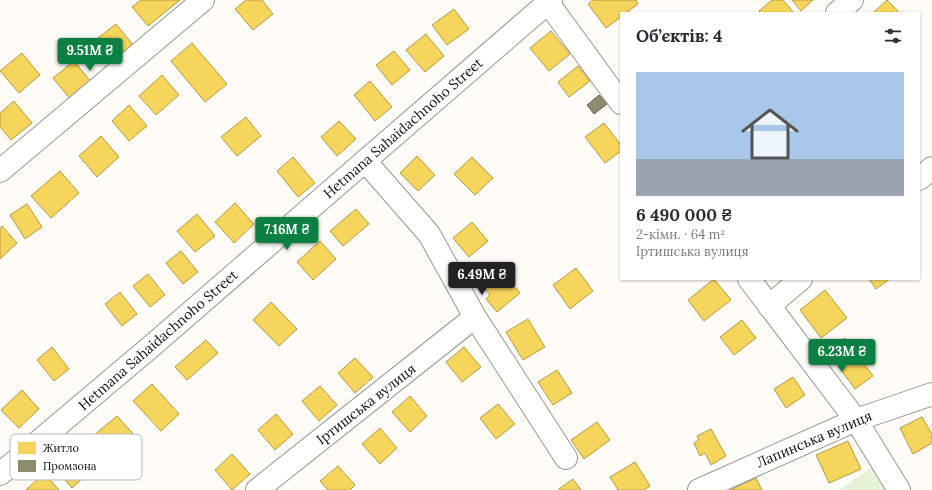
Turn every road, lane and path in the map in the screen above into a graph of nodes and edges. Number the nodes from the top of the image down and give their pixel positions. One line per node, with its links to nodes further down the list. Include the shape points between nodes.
1 (203, 0): 8 (street)
2 (852, 0): 4 (street)
3 (549, 1): 5 (street); 6 (street, Hetmana Sahaidachnoho Street)
4 (838, 12)
5 (620, 102)
6 (365, 161): 13 (street, via 429,234); 16 (street, Hetmana Sahaidachnoho Street)
7 (932, 168): 9 (street)
8 (0, 170)
9 (920, 178)
10 (751, 280): 12 (street)
11 (800, 280): 12 (street)
12 (769, 306): 15 (street)
13 (475, 317): 17 (street); 20 (street, Іртишська вулиця)
14 (932, 394): 15 (street, Лапинська вулиця)
15 (856, 420): 21 (street, Лапинська вулиця); 22 (street)
16 (47, 434)
17 (566, 458)
18 (10, 466): 19 (street, Hetmana Sahaidachnoho Street)
19 (0, 474)
20 (256, 490)
21 (699, 490)
22 (899, 490)

